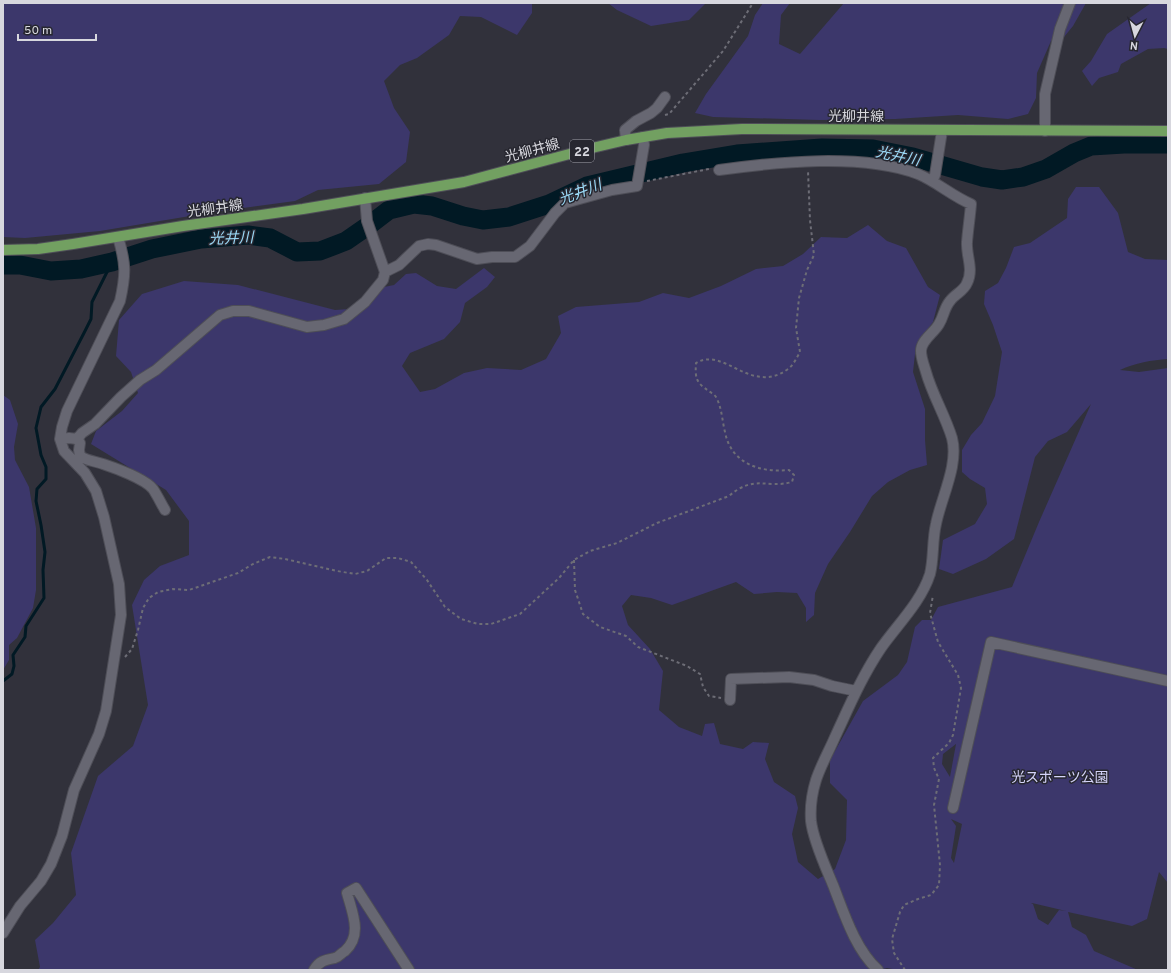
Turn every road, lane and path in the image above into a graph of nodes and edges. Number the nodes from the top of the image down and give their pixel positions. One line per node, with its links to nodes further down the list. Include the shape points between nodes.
1 (753, 3): 4 (path, via 723,51 669,114 661,117)
2 (1070, 3): 5 (street, via 1060,29 1045,94)
3 (665, 97): 4 (street)
4 (651, 113): 9 (street, via 625,130)
5 (1045, 130): 6 (main road, 光柳井線 / 22); 7 (main road, 光柳井線 / 22)
6 (942, 131): 8 (main road, 光柳井線 / 22, via 742,129); 12 (street)
7 (1168, 132)
8 (643, 137): 9 (main road, 光柳井線 / 22); 13 (street)
9 (626, 140): 14 (main road, 光柳井線 / 22, via 464,182)
10 (808, 162): 11 (street); 12 (street, via 866,163); 21 (path, via 814,255 806,270 799,298 796,328 800,352 789,369 771,378 748,375 713,359 702,359 696,363 695,374 699,385 715,395 730,448 740,460 751,466 770,470 789,470 794,475 792,482 780,485 751,483 738,488 729,496 657,523)
11 (718, 170): 13 (path)
12 (933, 178): 25 (street, via 956,198 971,204 967,244 970,271 967,284 946,306 936,330 921,349 929,383 952,439 954,454 935,526 927,581 914,605 880,649)
13 (638, 182): 17 (street, via 637,186 565,203 530,246 515,257 477,259 428,244 419,246 400,265)
14 (365, 198): 15 (main road, 光柳井線 / 22, via 290,212); 17 (street, via 367,221)
15 (118, 237): 16 (main road, 光柳井線 / 22, via 38,249); 18 (street, via 125,268 120,301 67,411)
16 (3, 250)
17 (385, 272): 19 (street, via 383,280 365,302 344,319 307,327 249,311 233,310 220,315 156,370 140,380)
18 (60, 439): 19 (street); 23 (street, via 64,451 85,473 96,491 104,517 119,584 121,615)
19 (77, 439): 20 (street, via 80,443 80,456 145,482 152,488)
20 (165, 510)
21 (574, 560): 23 (path, via 559,578 520,614 491,624 478,624 461,620 445,607 411,562 386,558 368,571 356,574 270,557 238,573 190,590 173,589 158,592 149,598 143,608 132,649 124,658); 26 (path, via 575,590 583,614 600,627 626,636 638,647 687,666 700,674 703,687 709,696)
22 (933, 593): 32 (path, via 930,613 938,642 958,674 961,688 954,735 933,758 939,779 934,805 940,865 939,885 932,895 904,906 892,939 894,953)
23 (114, 661): 28 (street, via 106,711 99,734 74,790 62,836 51,864)
24 (1168, 681): 27 (street, via 990,642)
25 (856, 691): 26 (street, via 814,680 789,677 731,679); 31 (street, via 816,780 811,804 812,824 821,856 861,950)
26 (730, 700)
27 (953, 808)
28 (3, 933)
29 (314, 970): 30 (street, via 317,964 324,960 337,957 353,940 356,930 347,892 356,888)
30 (409, 970)
31 (878, 970)
32 (905, 970)

